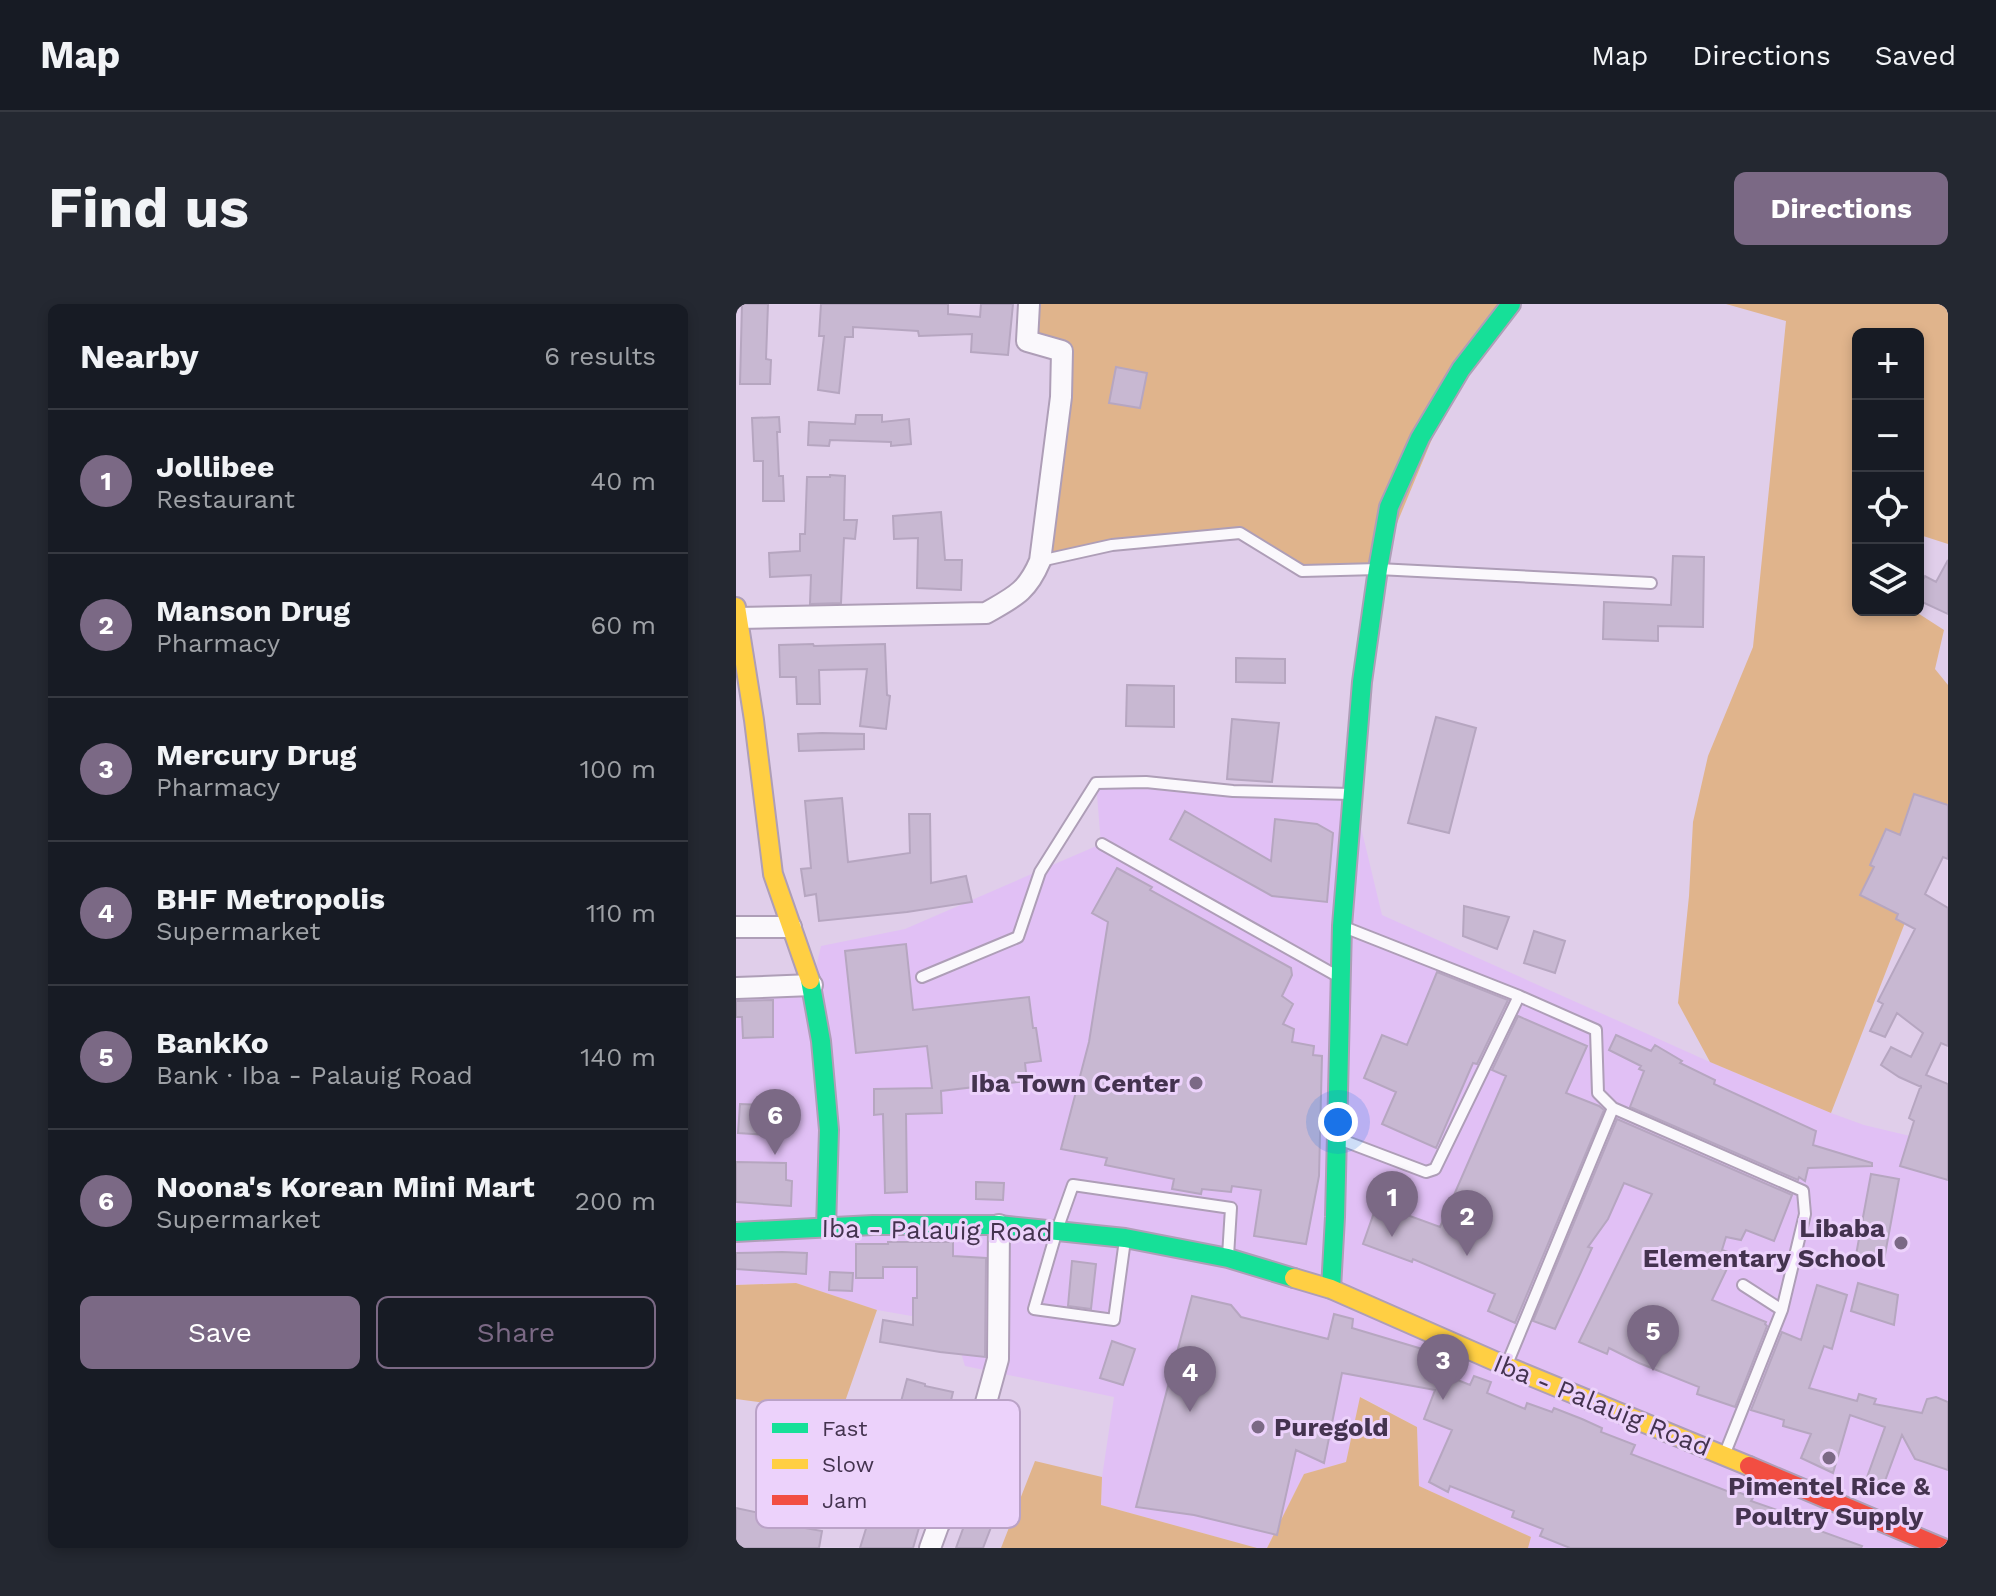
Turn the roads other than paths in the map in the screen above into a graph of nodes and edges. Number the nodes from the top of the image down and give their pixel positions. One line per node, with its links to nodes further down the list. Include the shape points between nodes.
1 (1029, 304): 3 (street, via 1027,341 1062,351)
2 (1511, 304): 4 (main road, via 1461,369 1420,438 1389,507)
3 (1040, 561): 4 (lane, via 1112,545 1240,533 1302,571); 6 (street, via 1019,594 986,613)
4 (1378, 569): 5 (lane); 7 (main road)
5 (1651, 583)
6 (737, 612): 11 (main road, via 773,874)
7 (1353, 794): 9 (main road); 12 (lane, via 1096,783 1040,872 1018,937)
8 (1102, 844): 13 (lane)
9 (1342, 926): 13 (main road); 16 (lane)
10 (736, 927): 11 (street)
11 (791, 927): 14 (main road)
12 (922, 977)
13 (1341, 978): 18 (main road)
14 (812, 985): 15 (street); 20 (main road, via 829,1130)
15 (736, 988)
16 (1519, 996): 17 (lane, via 1596,1030 1598,1093); 18 (lane, via 1435,1169 1426,1172)
17 (1613, 1108): 27 (lane, via 1803,1191 1805,1214); 28 (lane)
18 (1337, 1138): 26 (main road)
19 (999, 1225): 20 (main road, Iba - Palauig Road); 21 (main road, Iba - Palauig Road); 29 (street, via 998,1359)
20 (826, 1227): 22 (main road, Iba - Palauig Road)
21 (1057, 1230): 23 (main road, Iba - Palauig Road); 23 (lane, via 1034,1309 1114,1320); 24 (lane, via 1073,1185 1231,1208)
22 (736, 1232)
23 (1125, 1238): 24 (main road, Iba - Palauig Road)
24 (1228, 1258): 26 (main road, Iba - Palauig Road)
25 (1743, 1285): 27 (lane)
26 (1331, 1289): 28 (main road, Iba - Palauig Road)
27 (1782, 1310): 30 (lane)
28 (1506, 1366): 30 (main road, Iba - Palauig Road)
29 (987, 1400)
30 (1724, 1455): 33 (main road, Iba - Palauig Road)
31 (937, 1528): 32 (street)
32 (930, 1548)
33 (1943, 1548)

